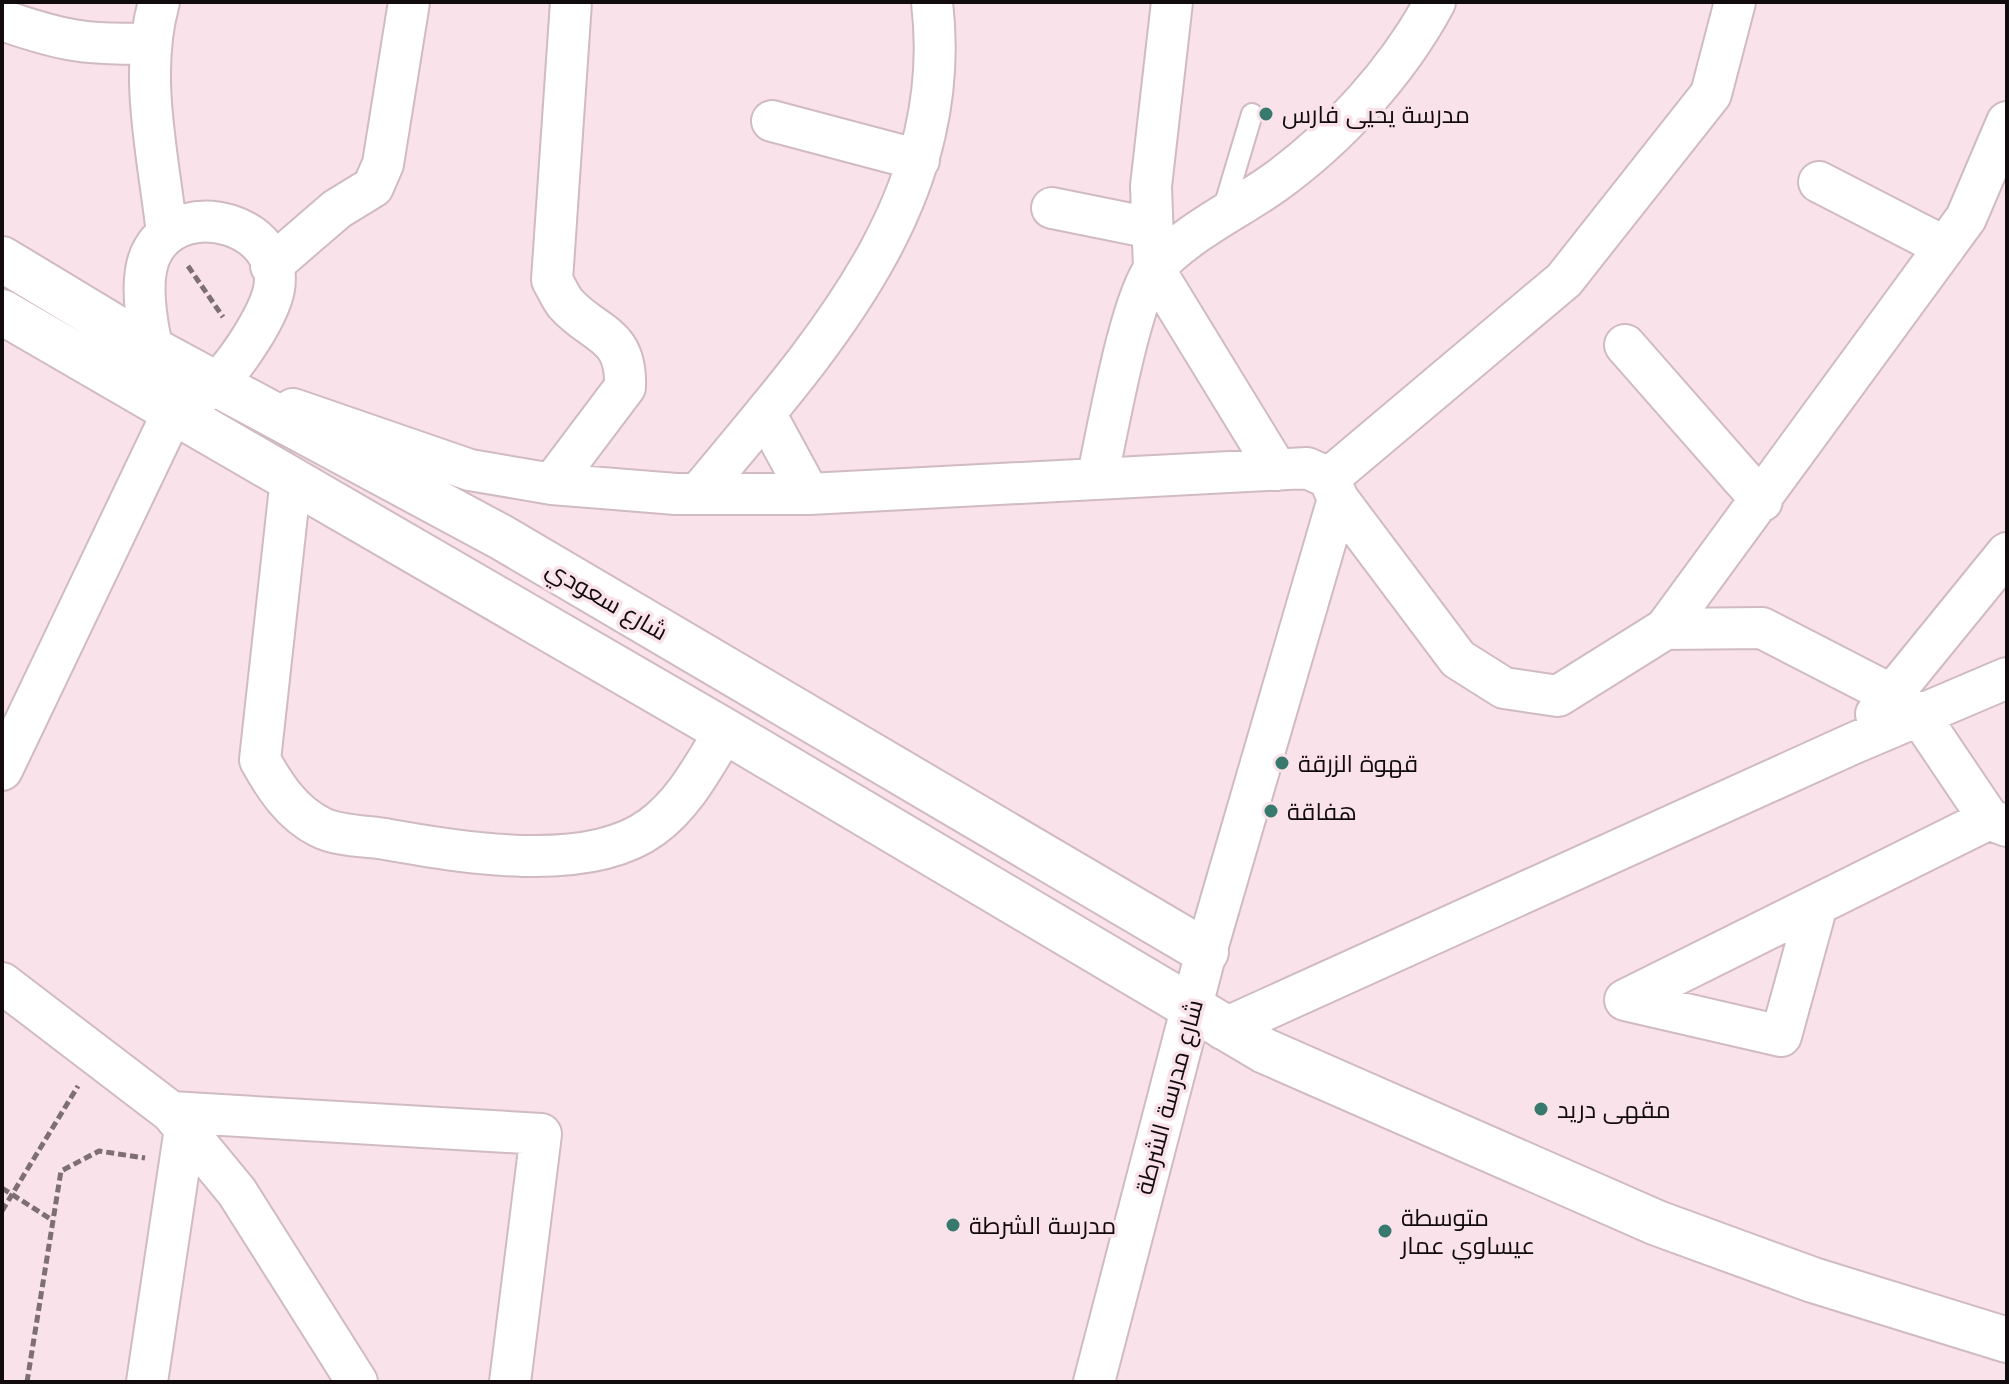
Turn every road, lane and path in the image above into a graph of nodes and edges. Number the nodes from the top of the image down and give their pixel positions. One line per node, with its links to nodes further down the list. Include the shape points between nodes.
1 (159, 2): 9 (street)
2 (409, 2): 21 (street, via 383,164 373,187 337,209)
3 (571, 2): 33 (street, via 552,280 566,303 611,337 626,367 625,387)
4 (932, 2): 13 (street, via 934,95)
5 (1172, 2): 17 (street)
6 (1435, 2): 16 (street, via 1399,60 1332,133 1278,181)
7 (1735, 2): 34 (street, via 1711,94 1564,280)
8 (2, 20): 9 (street, via 56,39 98,45)
9 (149, 43): 18 (street)
10 (1252, 114): 16 (lane)
11 (772, 121): 13 (street)
12 (2007, 122): 19 (street, via 1966,218)
13 (919, 160): 28 (street, via 899,214 858,292)
14 (1819, 182): 19 (street)
15 (1052, 208): 17 (street)
16 (1219, 221): 22 (street)
17 (1151, 228): 22 (street)
18 (167, 234): 21 (street, via 206,220 227,223 262,247); 25 (path); 26 (street, via 152,251 144,289)
19 (1945, 247): 37 (street)
20 (2, 259): 26 (main road, شارع سعودي)
21 (271, 266): 25 (street, via 274,288)
22 (1154, 269): 30 (street); 32 (street, via 1128,346)
23 (2, 312): 29 (main road)
24 (1625, 345): 37 (street)
25 (243, 348): 27 (street)
26 (151, 349): 27 (main road, شارع سعودي); 29 (street)
27 (217, 382): 29 (street); 33 (street, via 470,470); 46 (main road, شارع سعودي, via 501,537)
28 (765, 413): 35 (street); 36 (street)
29 (172, 414): 31 (main road); 43 (street)
30 (1277, 470): 32 (street); 34 (street, via 1307,468)
31 (291, 478): 42 (main road); 42 (street, via 260,760 298,813 322,829 470,854 541,858 609,845 651,828 684,797)
32 (1097, 479): 36 (street)
33 (552, 484): 35 (street)
34 (1333, 489): 39 (street, via 1458,659 1504,688 1558,696); 46 (street, شارع مدرسة الشرطة)
35 (699, 493): 36 (street)
36 (809, 494)
37 (1762, 501): 39 (street)
38 (2007, 553): 41 (street)
39 (1665, 629): 41 (street, via 1762,628)
40 (2007, 678): 41 (street)
41 (1906, 705): 44 (street); 48 (street, via 1852,744)
42 (725, 731): 48 (main road)
43 (2, 770)
44 (1998, 822): 45 (street)
45 (1817, 905): 45 (street, via 1762,932 1625,1000 1781,1036)
46 (1206, 952): 48 (street, شارع مدرسة الشرطة)
47 (2, 983): 49 (street)
48 (1207, 1020): 55 (main road, via 1313,1074 1657,1223 1813,1280); 60 (street, شارع مدرسة الشرطة)
49 (97, 1055): 50 (street); 52 (path)
50 (178, 1134): 54 (path, via 99,1151 61,1171); 57 (street); 58 (street, via 237,1192); 59 (street, via 541,1134)
51 (2, 1188): 52 (path)
52 (11, 1194): 53 (path); 54 (path)
53 (2, 1211)
54 (52, 1220): 56 (path)
55 (2007, 1340)
56 (27, 1382)
57 (147, 1382)
58 (357, 1382)
59 (510, 1382)
60 (1094, 1382)

